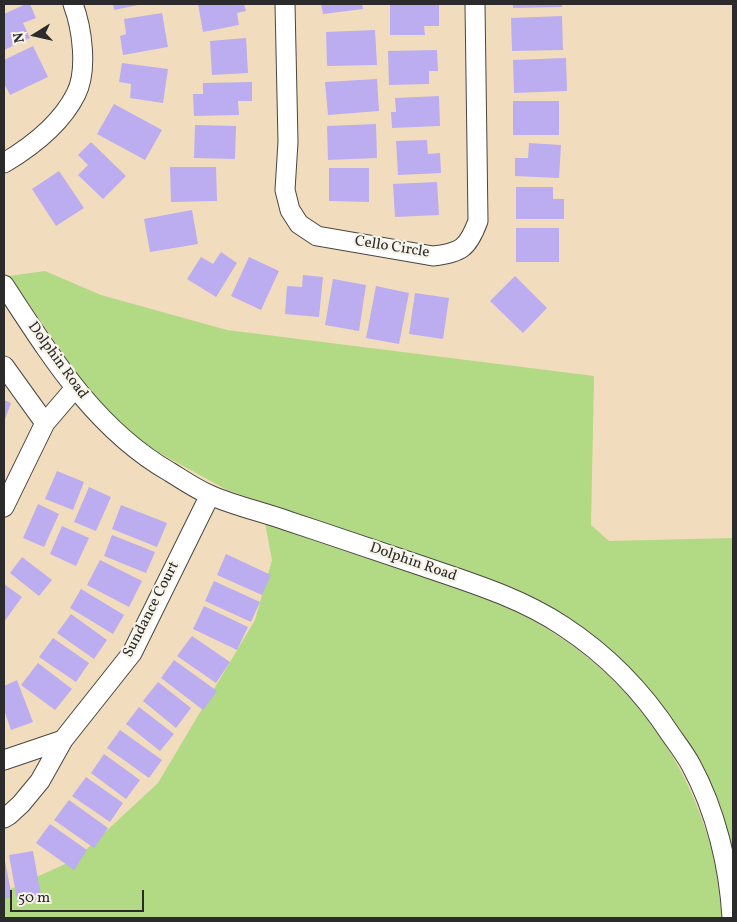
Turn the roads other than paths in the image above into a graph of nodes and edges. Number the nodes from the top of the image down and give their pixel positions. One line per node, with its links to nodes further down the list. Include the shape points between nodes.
1 (73, 4): 4 (street, via 82,43 82,72 76,94 45,134)
2 (285, 4): 3 (street, Cello Circle, via 288,142 285,190 290,210 299,224 317,236 433,256 452,254 464,246 472,237 478,221)
3 (475, 4)
4 (4, 163)
5 (4, 285): 7 (street, Dolphin Road)
6 (4, 366): 8 (street)
7 (74, 388): 8 (street); 9 (street, Dolphin Road, via 131,446)
8 (45, 423): 10 (street)
9 (210, 495): 11 (street, Sundance Court, via 132,653); 14 (street, Dolphin Road, via 525,604 594,649 628,679 661,719 691,765 720,839)
10 (4, 507)
11 (64, 740): 12 (street); 13 (street, Sundance Court, via 40,781)
12 (4, 760)
13 (4, 818)
14 (732, 918)

